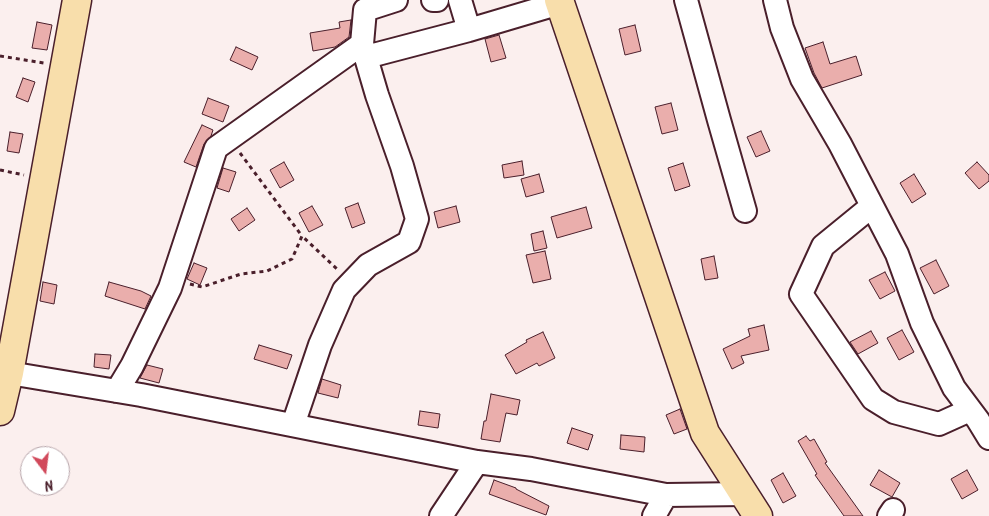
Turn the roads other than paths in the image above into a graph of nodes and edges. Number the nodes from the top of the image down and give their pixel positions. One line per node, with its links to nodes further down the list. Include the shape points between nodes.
1 (77, 0): 14 (main road)
2 (396, 0): 9 (street)
3 (432, 0): 4 (street)
4 (437, 0)
5 (460, 0): 10 (street)
6 (686, 0): 13 (street)
7 (775, 0): 12 (street, via 802,79)
8 (560, 1): 10 (street); 21 (main road, via 705,433)
9 (365, 5): 11 (street)
10 (469, 30): 11 (street)
11 (364, 51): 15 (street, via 216,148 170,288); 18 (street, via 417,219 409,242 368,265 344,290 320,346)
12 (872, 206): 17 (street, via 897,254 922,324 954,388); 17 (street, via 823,246 801,294 873,399 894,412 940,424)
13 (745, 211)
14 (7, 361): 15 (street); 16 (main road)
15 (117, 391): 18 (street)
16 (0, 411)
17 (982, 418)
18 (293, 425): 19 (street)
19 (477, 462): 20 (street); 22 (street)
20 (666, 495): 21 (street); 23 (street)
21 (752, 505)
22 (441, 516)
23 (654, 516)

